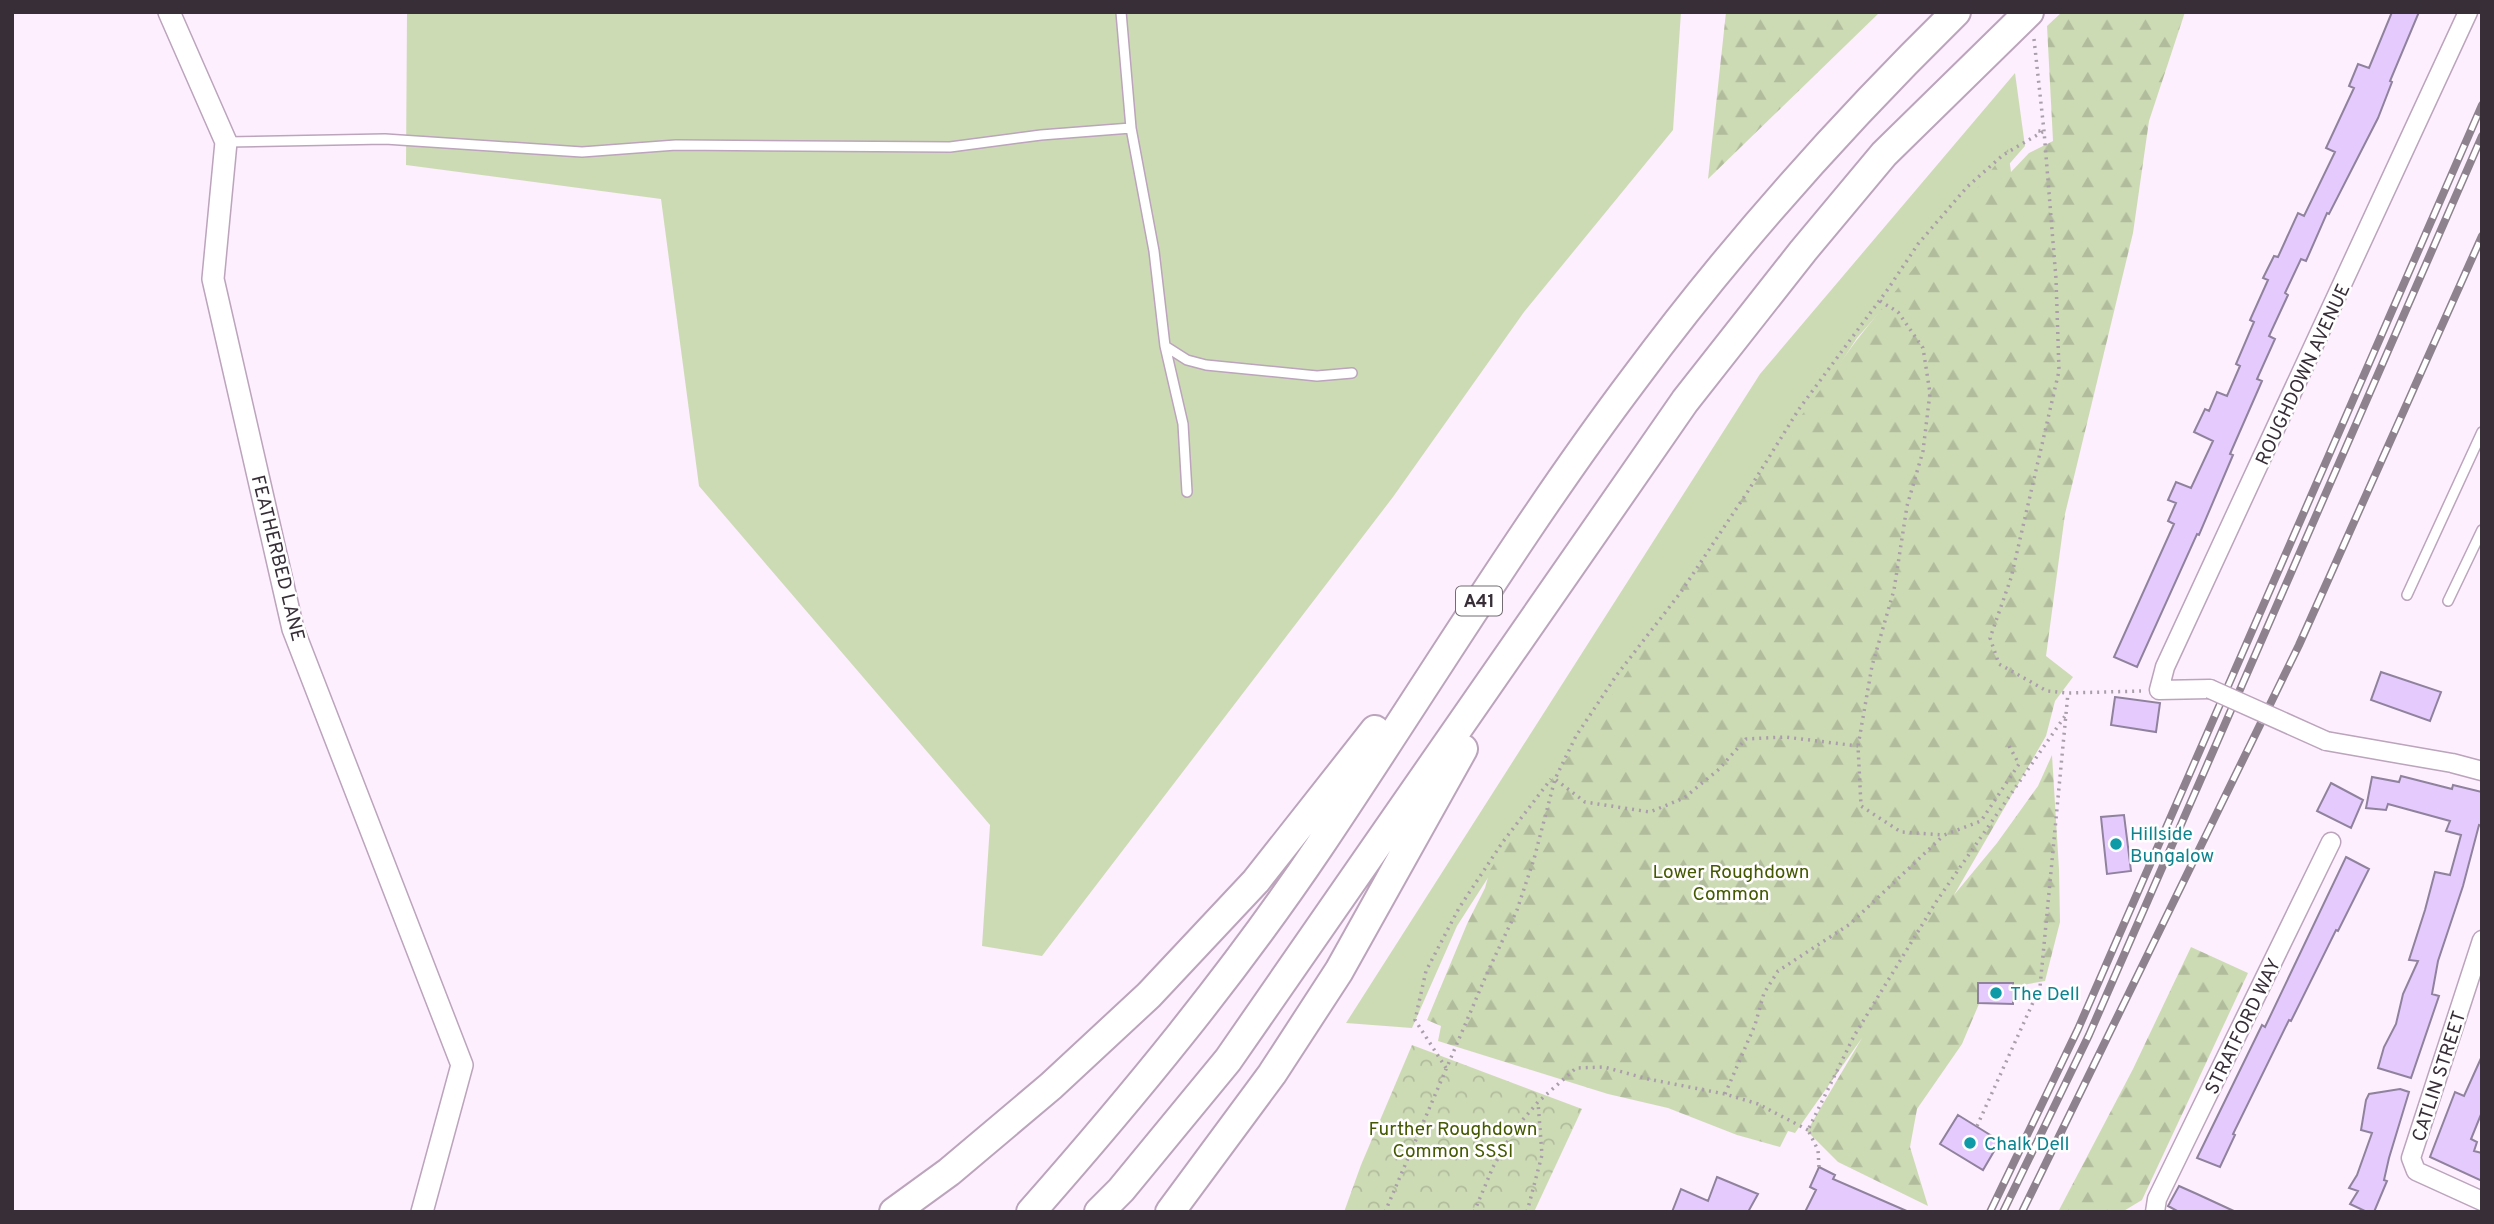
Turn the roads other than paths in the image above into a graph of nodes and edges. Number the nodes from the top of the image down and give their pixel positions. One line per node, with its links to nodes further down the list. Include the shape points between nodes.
1 (169, 12): 7 (street, FEATHERBED LANE)
2 (1121, 12): 6 (lane)
3 (1956, 12): 15 (highway, A41, via 1817,155 1634,377)
4 (2468, 12): 17 (street, ROUGHDOWN AVENUE, bridge, via 2165,667 2159,690 2210,689 2326,740)
5 (2031, 26): 16 (highway, A41, via 1884,154 1803,251 1685,401)
6 (1131, 128): 7 (lane, via 950,147 676,145 582,152 385,139); 8 (lane, via 1154,251)
7 (226, 142): 21 (street, FEATHERBED LANE, via 213,279 293,629 462,1065)
8 (1165, 346): 9 (lane, via 1206,365 1317,376); 11 (lane, via 1182,424)
9 (1352, 373)
10 (2482, 432): 13 (lane)
11 (1186, 492)
12 (2482, 530): 14 (lane)
13 (2407, 596)
14 (2448, 601)
15 (1437, 666): 22 (highway, via 1382,722 1256,881 1149,995 1051,1086); 23 (highway, A41, via 1317,850 1209,1000)
16 (1484, 691): 24 (highway, A41, via 1228,1060); 25 (highway, via 1461,754 1339,971 1272,1074)
17 (2482, 771)
18 (2332, 842): 26 (street, STRATFORD WAY, via 2157,1199)
19 (2482, 940): 20 (street, CATLIN STREET, via 2411,1158 2416,1171)
20 (2482, 1201)
21 (422, 1212)
22 (894, 1212)
23 (1031, 1212)
24 (1099, 1212)
25 (1170, 1212)
26 (2155, 1212)

